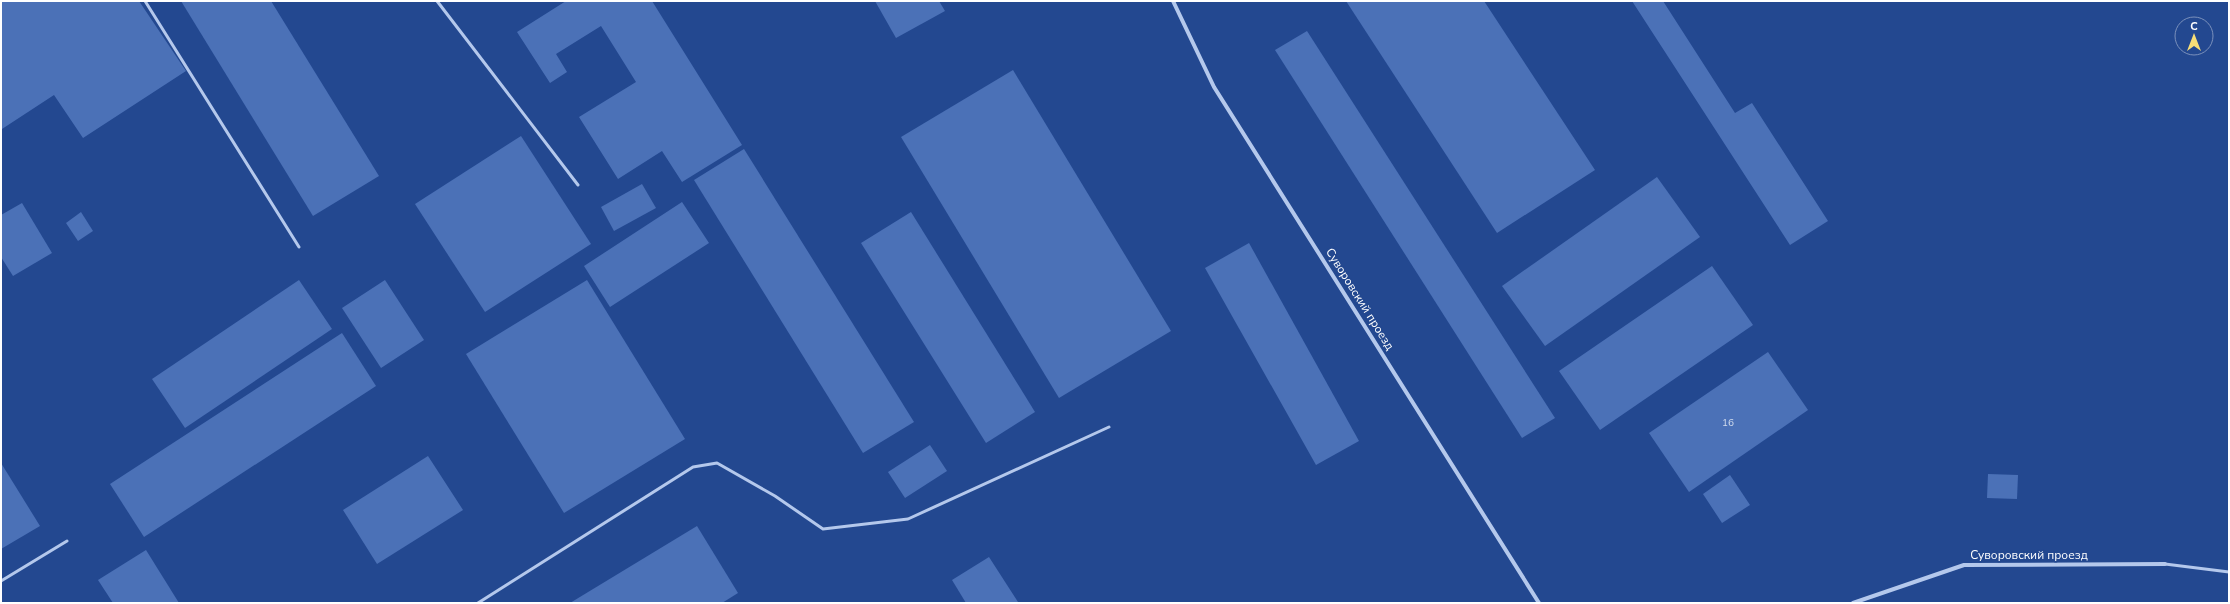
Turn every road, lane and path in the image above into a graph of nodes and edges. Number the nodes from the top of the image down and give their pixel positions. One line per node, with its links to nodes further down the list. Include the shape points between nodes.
1 (145, 1): 5 (lane)
2 (437, 1): 4 (lane)
3 (1173, 1): 12 (street, Суворовский проезд, via 1214,87)
4 (578, 184)
5 (299, 247)
6 (1109, 427): 11 (lane, via 908,519 823,529 775,496 717,463 694,467)
7 (67, 541): 10 (lane)
8 (2165, 564): 9 (lane); 13 (street, Суворовский проезд, via 1964,565)
9 (2229, 572)
10 (1, 581)
11 (478, 603)
12 (1540, 603)
13 (1853, 603)

